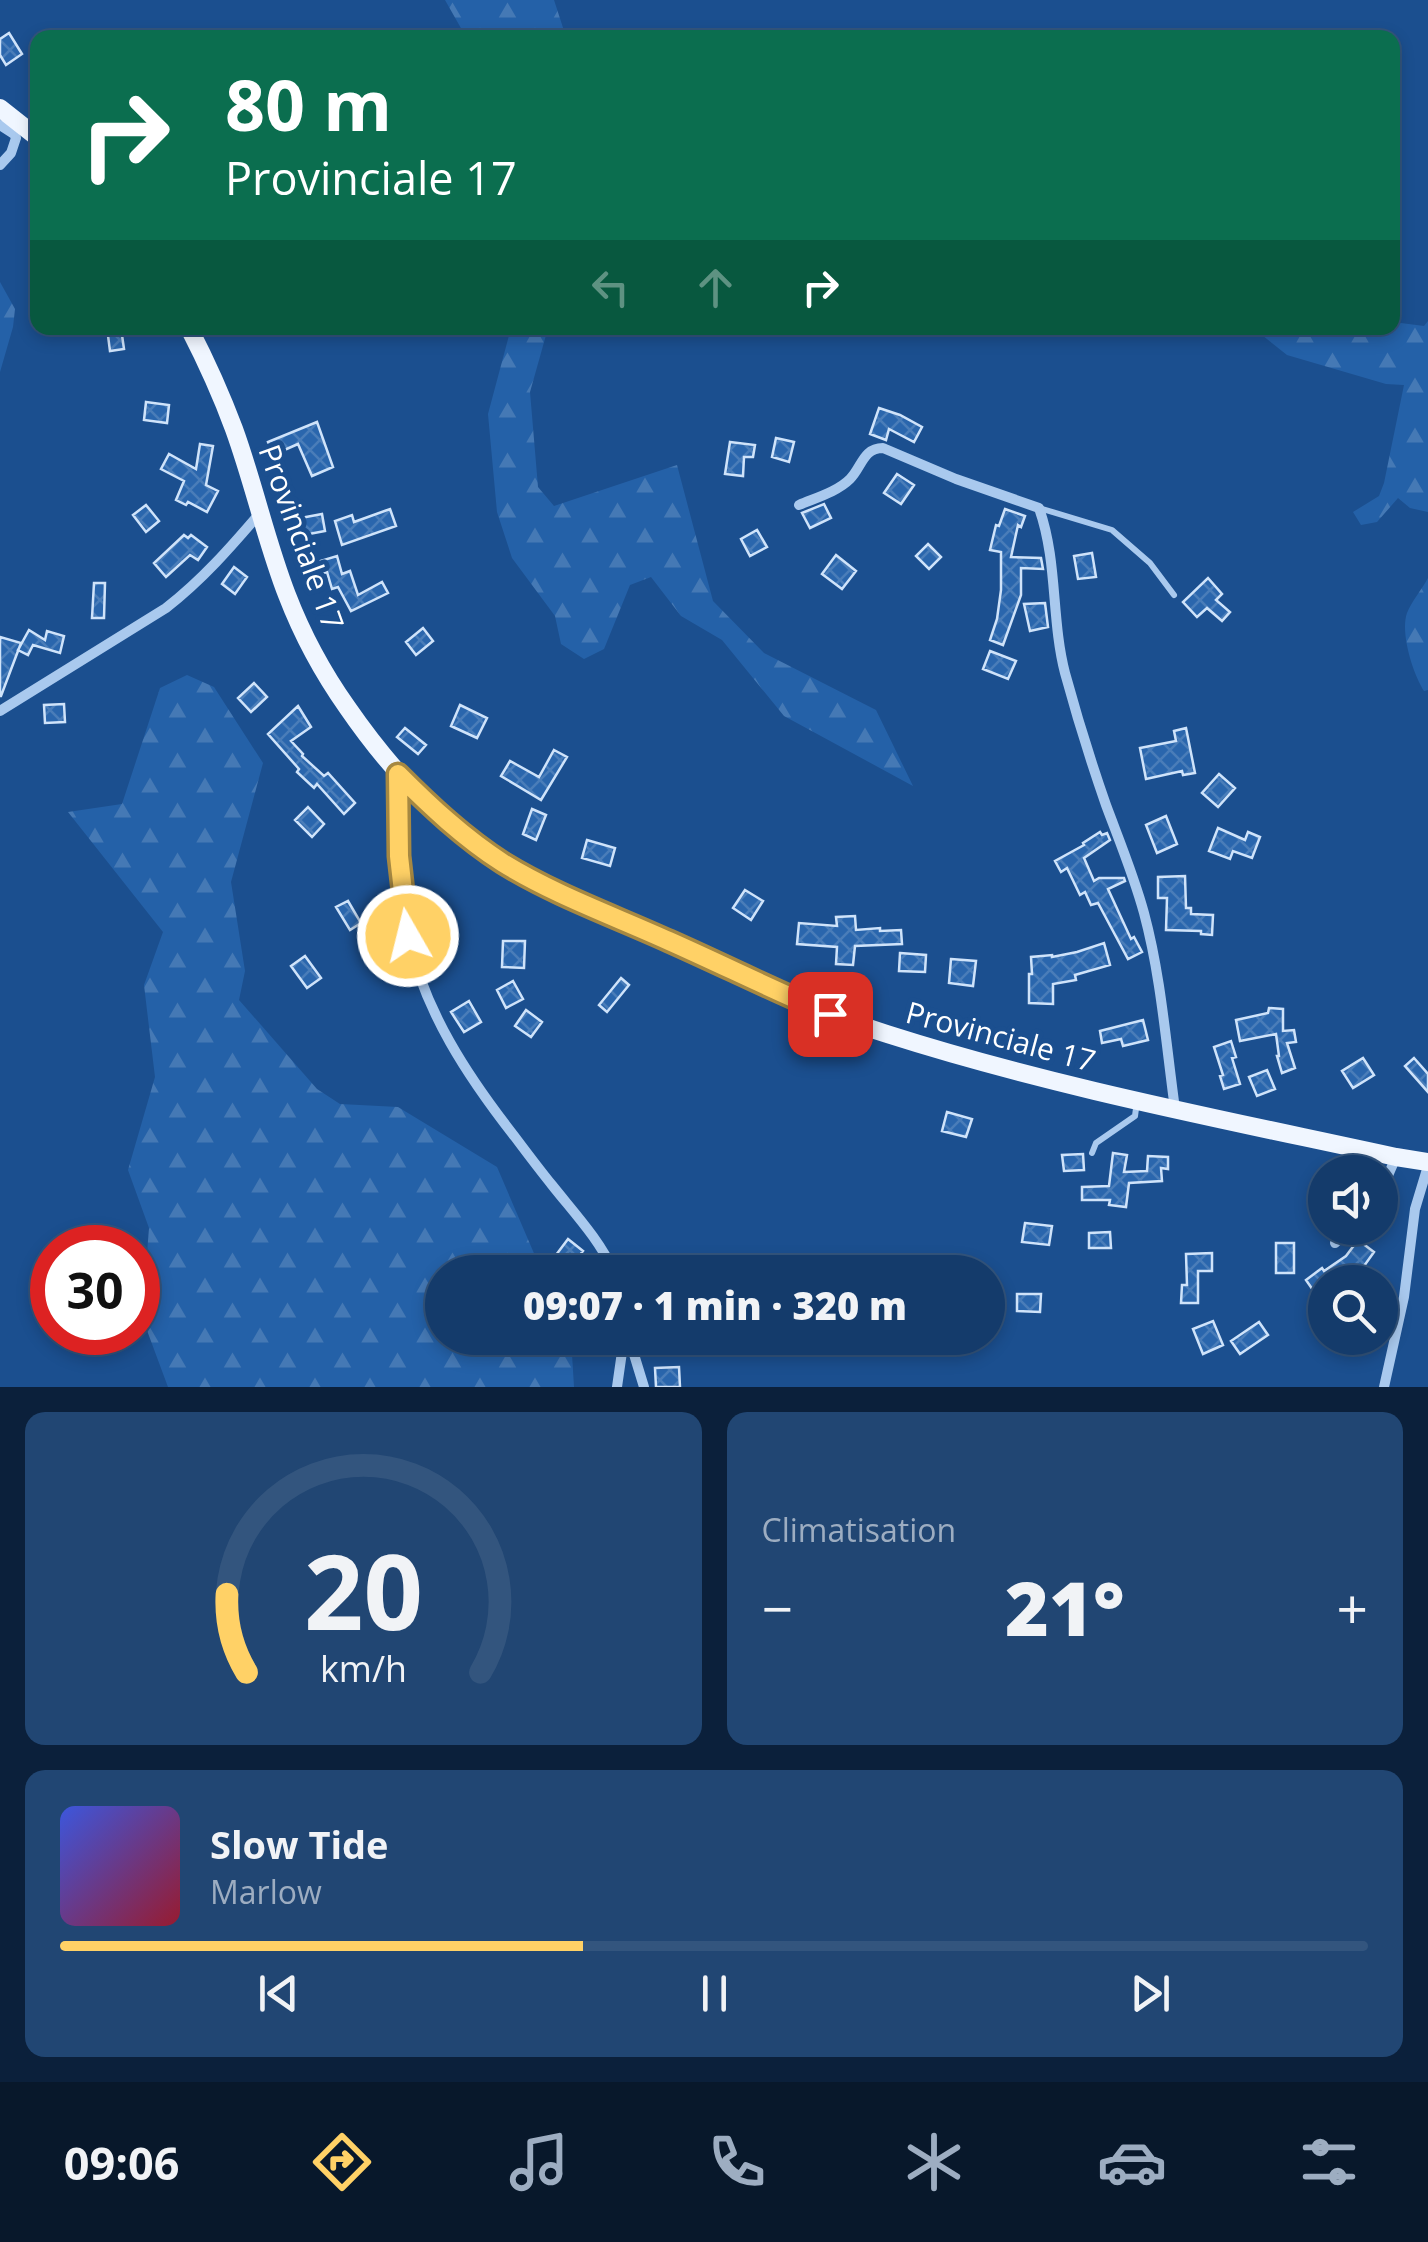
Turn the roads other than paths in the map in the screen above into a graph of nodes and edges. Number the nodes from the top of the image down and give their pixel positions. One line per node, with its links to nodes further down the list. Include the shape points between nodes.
1 (0, 108): 3 (main road)
2 (0, 124): 4 (street, via 16,138)
3 (30, 132)
4 (0, 165)
5 (193, 335): 8 (main road, Provinciale 17)
6 (799, 505): 7 (street, via 850,480 867,453 883,448)
7 (1039, 508): 9 (lane, via 1112,530); 13 (street, via 1066,676 1145,914)
8 (261, 512): 10 (street, via 166,608); 11 (main road, Provinciale 17, via 306,638)
9 (1174, 595)
10 (0, 710)
11 (398, 774): 12 (main road, Provinciale 17, via 503,863 774,991 886,1034); 18 (street, via 405,914 430,1004 476,1083)
12 (1138, 1100): 13 (main road, Provinciale 17); 14 (lane, via 1135,1116 1096,1142)
13 (1175, 1109): 15 (main road, Provinciale 17)
14 (1092, 1153)
15 (1387, 1155)
16 (1398, 1157): 17 (main road, Provinciale 17)
17 (1428, 1164): 23 (street)
18 (605, 1255)
19 (624, 1355): 21 (street)
20 (633, 1355): 22 (street)
21 (617, 1387)
22 (644, 1387)
23 (1384, 1387)

